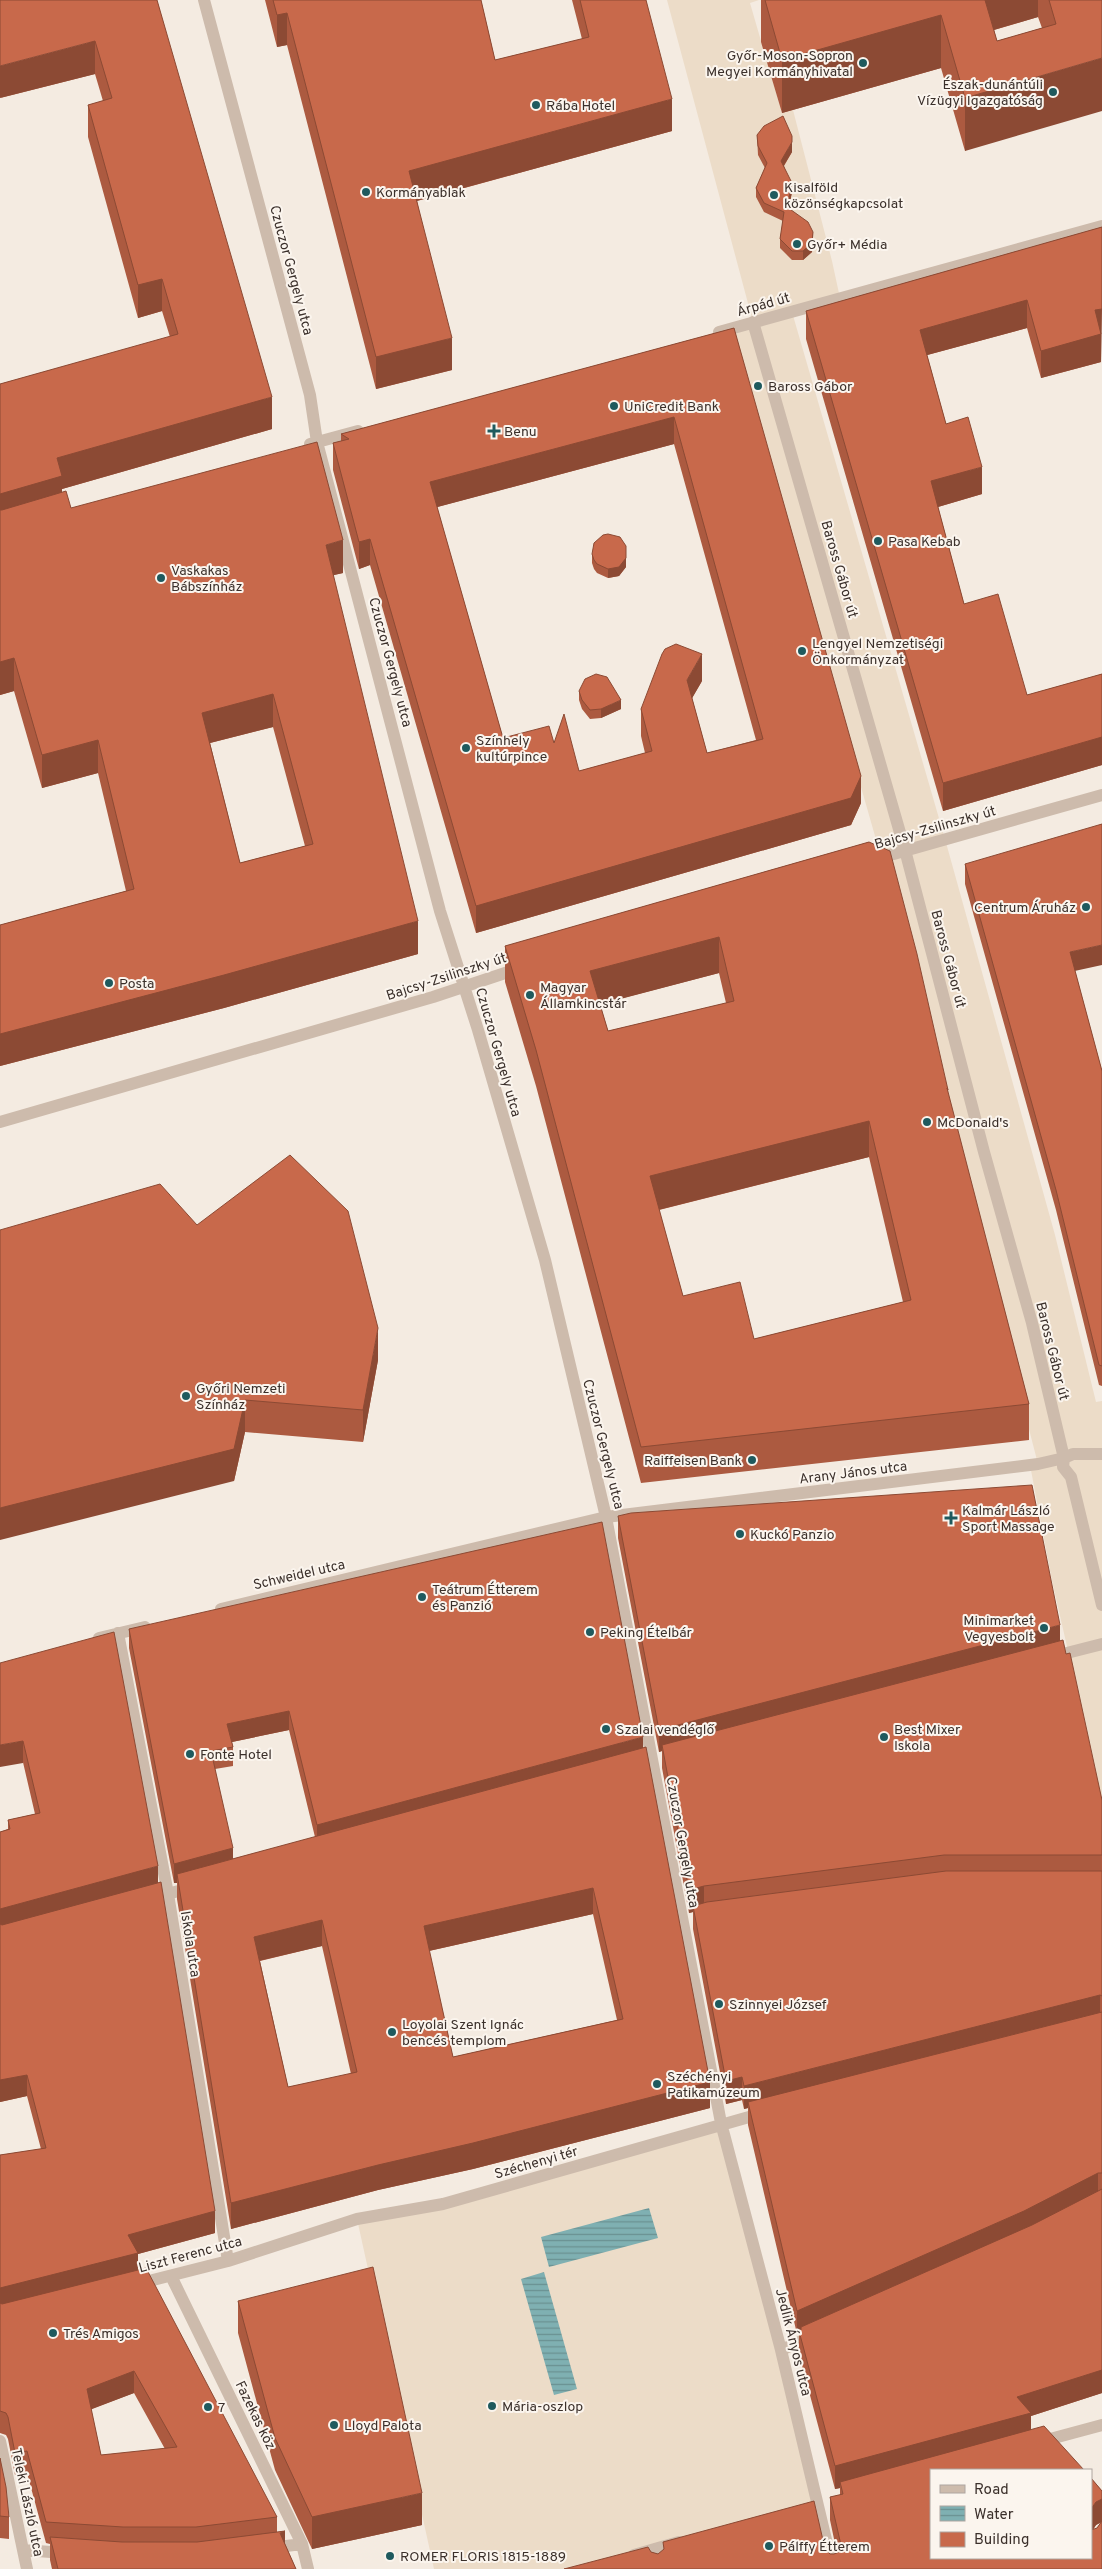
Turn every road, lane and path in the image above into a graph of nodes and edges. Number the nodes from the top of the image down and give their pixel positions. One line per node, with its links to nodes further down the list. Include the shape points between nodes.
1 (204, 0): 6 (street, Czuczor Gergely utca, via 310,396)
2 (1102, 226): 3 (street, Árpád út)
3 (753, 322): 4 (street, Árpád út); 9 (street, Baross Gábor út)
4 (708, 335)
5 (368, 428): 6 (street)
6 (317, 442): 7 (street); 12 (street, Czuczor Gergely utca, via 440,911)
7 (300, 447)
8 (1102, 795): 9 (street, Bajcsy-Zsilinszky út)
9 (905, 850): 10 (street, Bajcsy-Zsilinszky út); 15 (street, Baross Gábor út, via 1032,1323)
10 (866, 862)
11 (531, 964): 12 (street, Bajcsy-Zsilinszky út)
12 (464, 986): 13 (street, Bajcsy-Zsilinszky út, via 214,1062); 16 (street, Czuczor Gergely utca, via 544,1260)
13 (0, 1122)
14 (1102, 1454): 15 (street, Arany János utca, via 1074,1454)
15 (1064, 1458): 16 (street, Arany János utca, via 1038,1464); 17 (street, Baross Gábor út, via 1063,1467 1072,1477)
16 (606, 1517): 18 (street, Schweidel utca); 28 (street, Czuczor Gergely utca)
17 (1102, 1605)
18 (204, 1612)
19 (157, 1624): 20 (street)
20 (118, 1633): 21 (street); 25 (street, Iskola utca)
21 (91, 1640)
22 (1102, 1644): 23 (street)
23 (1039, 1661)
24 (204, 1884): 25 (street)
25 (168, 1894): 26 (street); 32 (street, Iskola utca)
26 (140, 1901)
27 (697, 1919): 28 (street)
28 (682, 1924): 30 (street, Czuczor Gergely utca)
29 (777, 2109): 30 (street, Széchenyi tér)
30 (721, 2123): 31 (street, Széchenyi tér, via 443,2204); 36 (street, Jedlik Ányos utca)
31 (358, 2220): 32 (street, Liszt Ferenc utca)
32 (228, 2261): 33 (street, Liszt Ferenc utca)
33 (171, 2276): 34 (street, Liszt Ferenc utca); 41 (street, Fazekas köz)
34 (122, 2288)
35 (827, 2330): 36 (street)
36 (781, 2350): 48 (street, Jedlik Ányos utca)
37 (1102, 2425): 39 (street)
38 (0, 2441): 42 (street, Teleki László utca)
39 (1028, 2445)
40 (688, 2539): 45 (street, via 652,2555)
41 (302, 2544): 43 (street); 47 (street, Fazekas köz)
42 (23, 2550): 44 (street); 46 (street, Teleki László utca)
43 (254, 2550)
44 (77, 2554)
45 (624, 2557)
46 (27, 2569)
47 (308, 2569)
48 (832, 2569)

